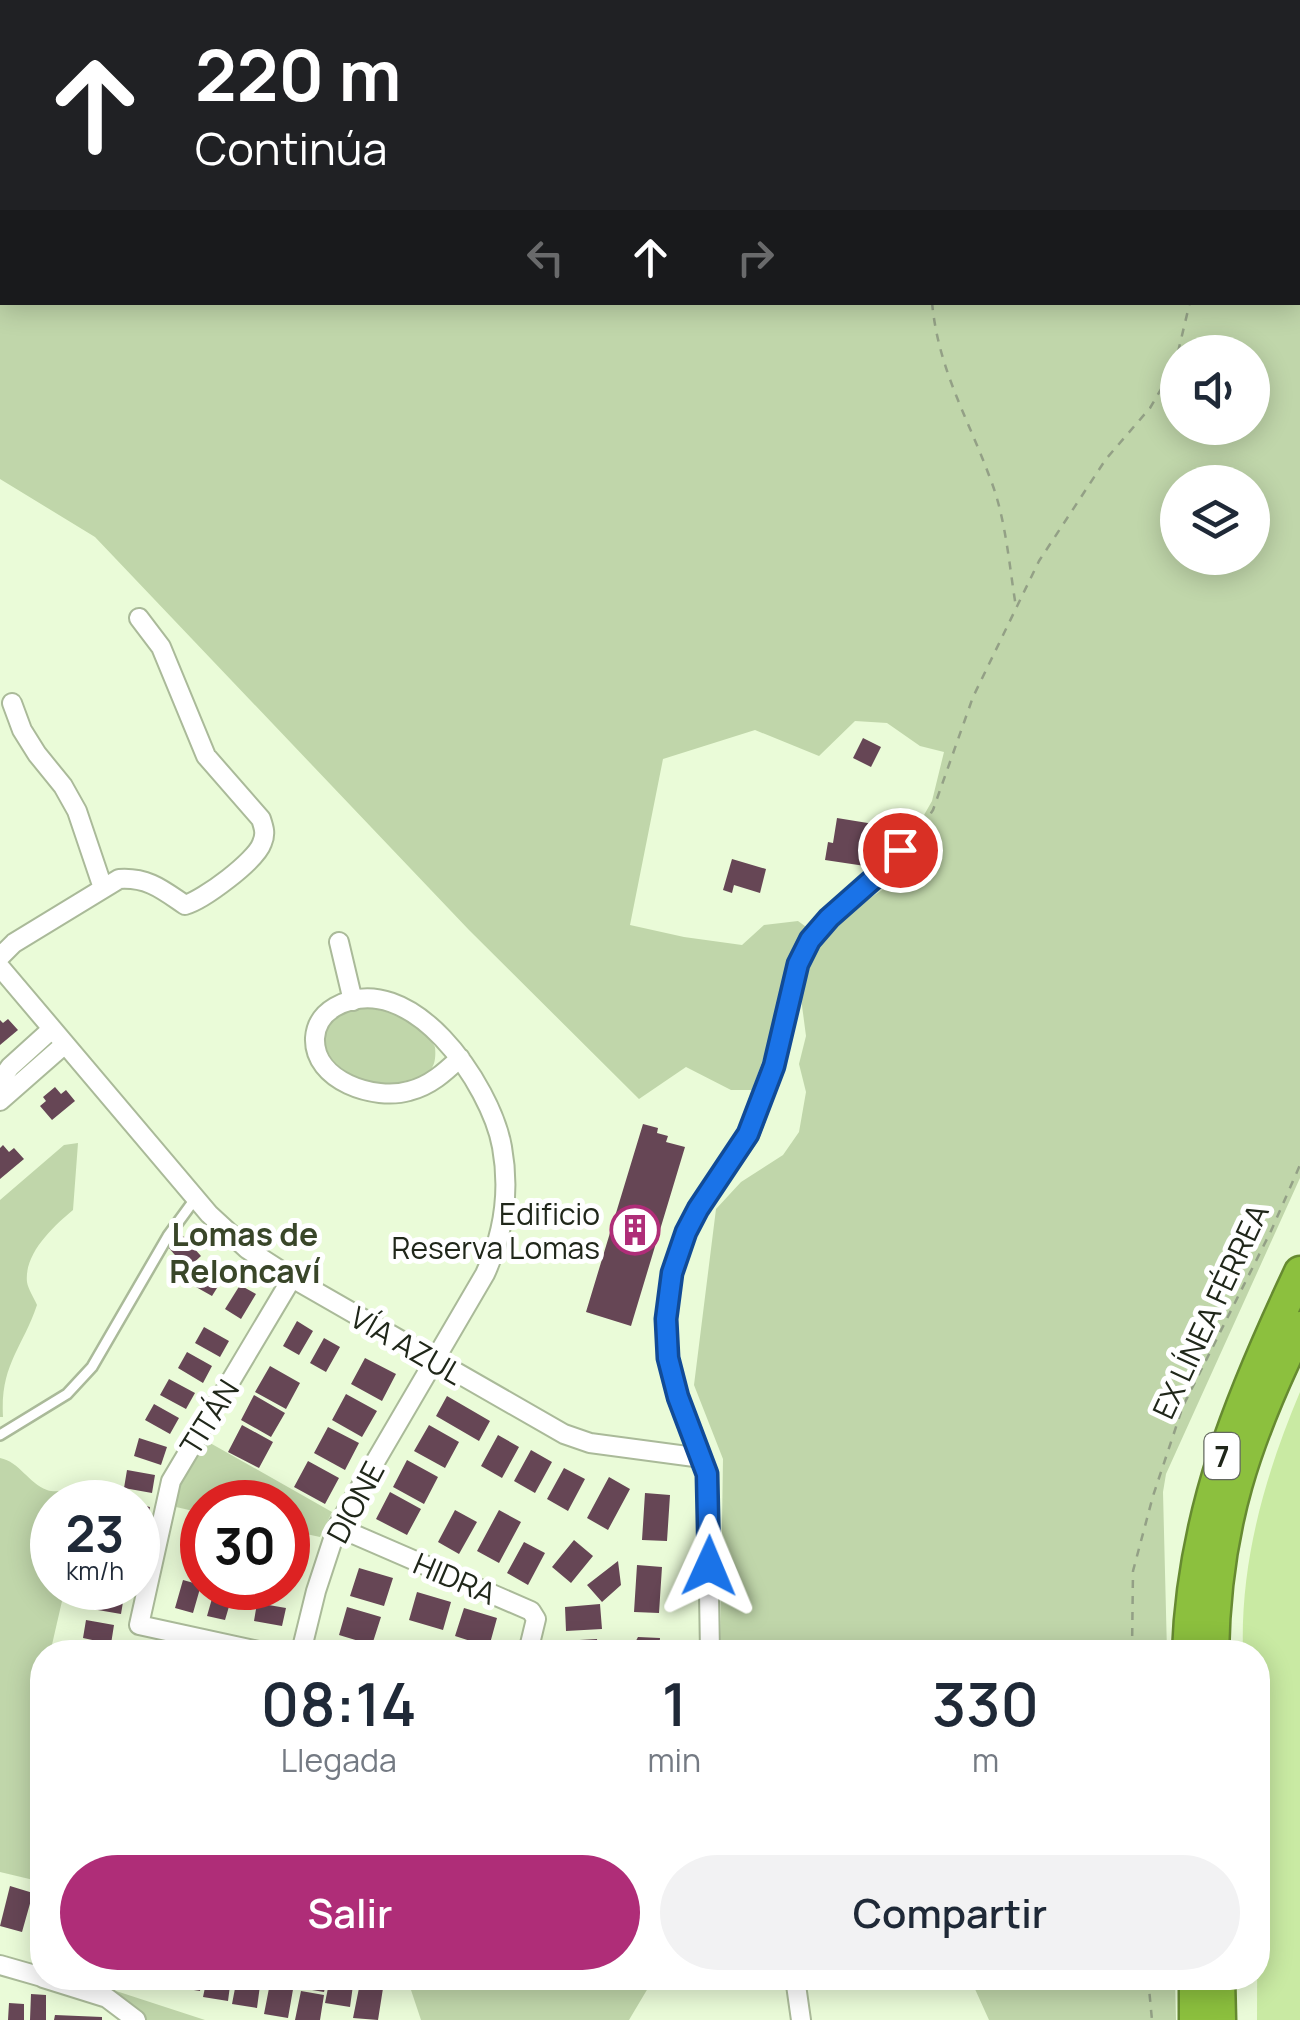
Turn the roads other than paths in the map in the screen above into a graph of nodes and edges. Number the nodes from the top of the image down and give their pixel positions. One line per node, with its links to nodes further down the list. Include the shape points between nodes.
1 (139, 618): 4 (street, via 162,647 206,756 265,832 261,848 200,901 185,905 136,878)
2 (12, 704): 4 (street, via 77,811)
3 (900, 850): 20 (street, via 810,940 748,1134 698,1209 672,1273 668,1358)
4 (102, 888): 6 (street)
5 (339, 942): 8 (street)
6 (0, 957)
7 (0, 966): 9 (street, VÍA AZUL)
8 (354, 1001): 11 (street, via 406,1010); 11 (street, via 322,1018 315,1044 330,1071 352,1086 406,1092)
9 (52, 1029): 10 (street, VÍA AZUL); 12 (street)
10 (65, 1044): 13 (street); 14 (street, VÍA AZUL)
11 (460, 1058): 18 (street, DIONE, via 496,1124 506,1200 493,1256)
12 (0, 1081)
13 (0, 1101)
14 (195, 1199): 16 (street, VÍA AZUL, via 237,1240); 19 (lane, via 92,1367 67,1394)
15 (1300, 1272): 26 (highway, 7, via 1243,1396 1216,1478 1196,1566)
16 (292, 1278): 18 (street, VÍA AZUL); 22 (street, TITÁN, via 172,1481 140,1624)
17 (1300, 1327): 27 (highway, 7, via 1251,1434 1231,1500)
18 (434, 1362): 20 (street, VÍA AZUL, via 578,1440); 21 (street, DIONE)
19 (0, 1435)
20 (702, 1458): 25 (street, via 710,1510)
21 (338, 1527): 23 (street, DIONE); 24 (street, HIDRA, via 531,1611 536,1619)
22 (210, 1640)
23 (304, 1640)
24 (531, 1640)
25 (710, 1640)
26 (1189, 1640)
27 (1215, 1640)
28 (0, 1965): 29 (street)
29 (30, 1974)
30 (81, 1990): 34 (street, via 107,1998)
31 (797, 1990): 35 (street)
32 (1194, 1990): 36 (highway)
33 (1219, 1990): 37 (highway)
34 (136, 2020)
35 (801, 2020)
36 (1195, 2020)
37 (1220, 2020)

